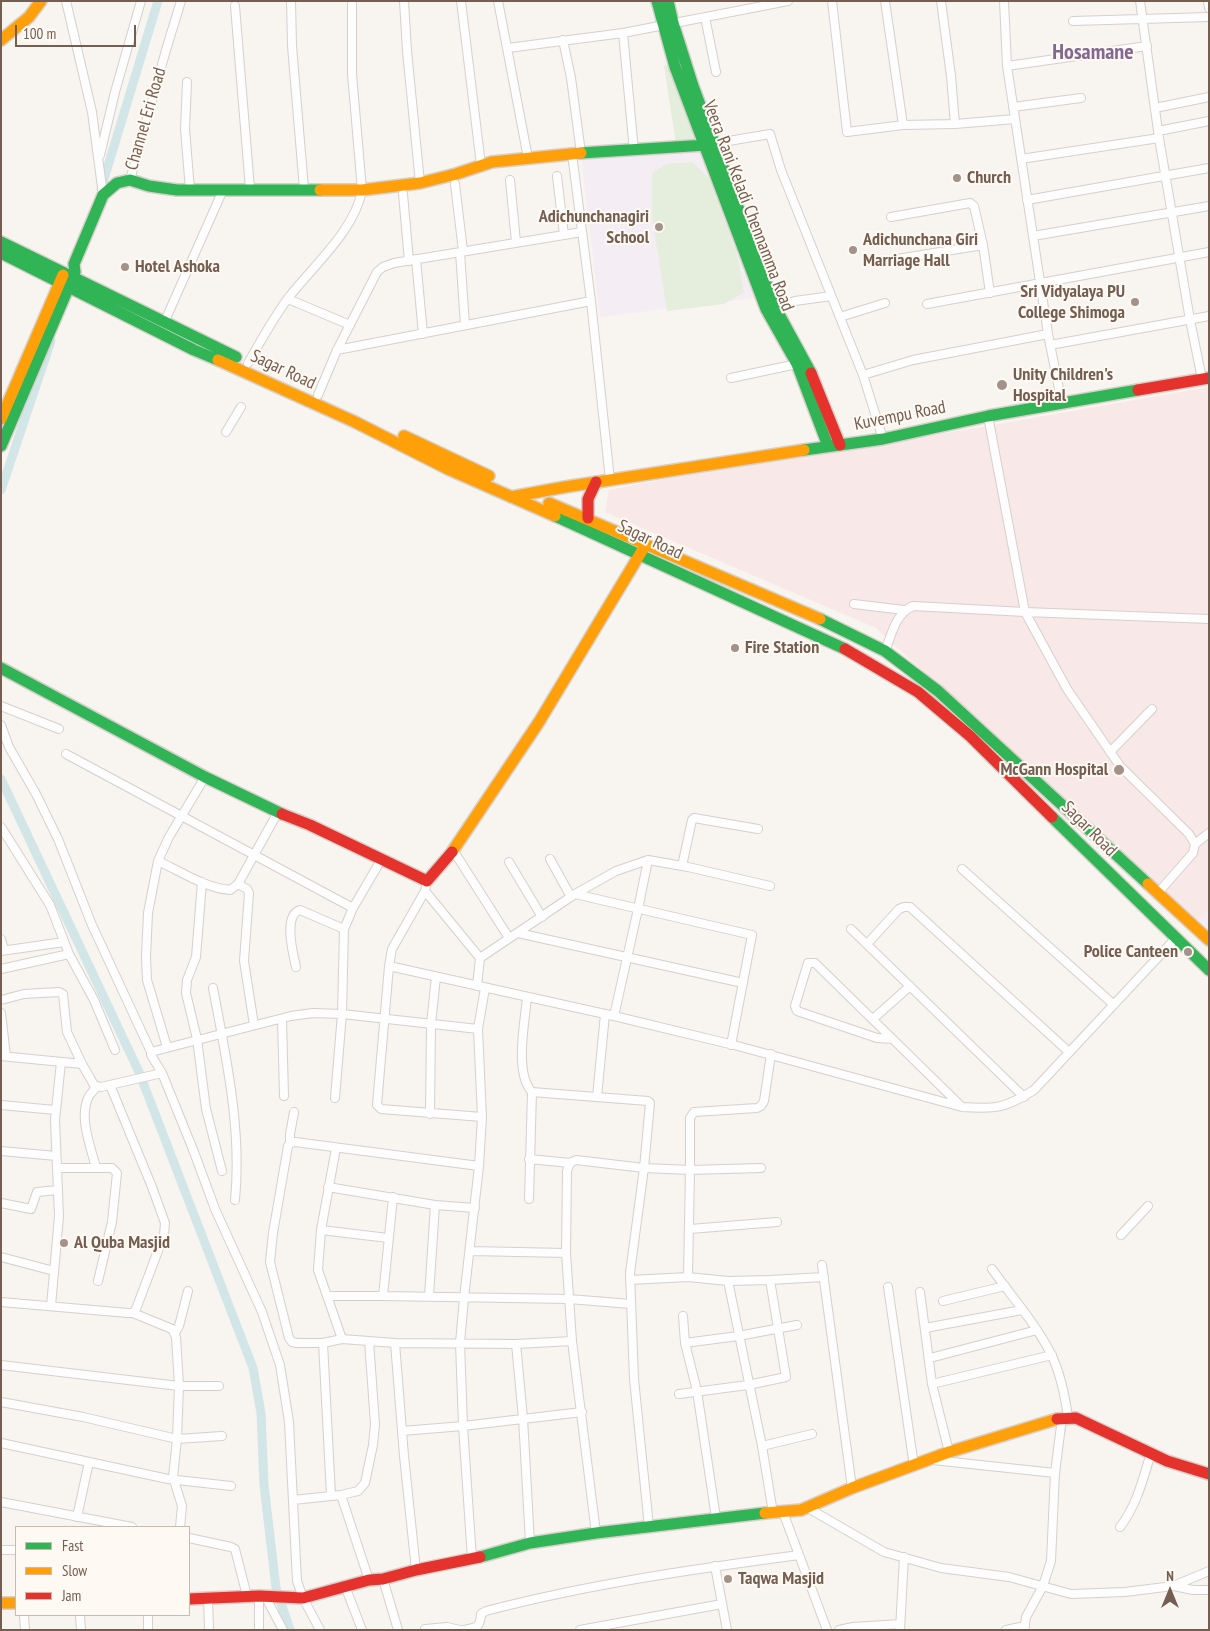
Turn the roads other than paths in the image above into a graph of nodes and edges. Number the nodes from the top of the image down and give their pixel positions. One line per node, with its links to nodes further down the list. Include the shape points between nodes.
1 (41, 1): 27 (main road, via 29,17)
2 (66, 1): 47 (street, via 92,112)
3 (141, 1): 47 (street)
4 (181, 1): 53 (street, Channel Eri Road)
5 (292, 1): 58 (street, via 292,46)
6 (352, 1): 61 (street, via 352,74)
7 (404, 1): 55 (street)
8 (462, 1): 49 (street)
9 (498, 1): 30 (street)
10 (657, 1): 25 (main road, Veera Rani Keladi Chennamma Road)
11 (668, 1): 25 (main road)
12 (788, 1): 22 (street)
13 (832, 1): 41 (street, via 847,132)
14 (885, 1): 41 (street)
15 (941, 1): 40 (street)
16 (1004, 1): 31 (street)
17 (1140, 1): 23 (street)
18 (1208, 1): 20 (street)
19 (235, 6): 57 (street)
20 (1209, 8)
21 (1209, 16): 23 (street)
22 (705, 17): 25 (street); 32 (street)
23 (1143, 19): 24 (street); 29 (street)
24 (1073, 21)
25 (669, 24): 26 (street); 43 (main road, Veera Rani Keladi Chennamma Road, via 675,66)
26 (624, 33): 28 (street); 44 (street)
27 (1, 40)
28 (563, 40): 30 (street); 45 (street, via 571,78)
29 (1147, 46): 31 (street); 37 (street)
30 (508, 48): 46 (street)
31 (1007, 66): 36 (street)
32 (716, 72)
33 (187, 82): 59 (street, via 185,129)
34 (1209, 97): 37 (street)
35 (1081, 98): 36 (street)
36 (1013, 107): 38 (street)
37 (1155, 108): 42 (street)
38 (1015, 118): 40 (street); 48 (street)
39 (1209, 121): 42 (street)
40 (955, 124): 41 (street)
41 (903, 125)
42 (1159, 134): 48 (street); 52 (street)
43 (710, 145): 44 (main road); 83 (street, via 770,134); 88 (main road, Veera Rani Keladi Chennamma Road)
44 (634, 151): 45 (main road)
45 (577, 154): 46 (main road); 68 (street)
46 (528, 158): 49 (main road)
47 (99, 159): 63 (street)
48 (1021, 159): 64 (street)
49 (481, 165): 55 (main road)
50 (1209, 168): 52 (street)
51 (557, 176): 69 (street)
52 (1165, 176): 64 (street); 66 (street)
53 (130, 180): 59 (main road, via 149,186); 63 (main road, via 117,183)
54 (510, 180): 72 (street)
55 (420, 183): 61 (main road)
56 (455, 184): 74 (street)
57 (250, 189): 58 (main road); 60 (main road)
58 (304, 189): 61 (main road)
59 (190, 190): 60 (main road)
60 (223, 190): 92 (street)
61 (362, 190): 84 (street, via 350,224)
62 (404, 194): 78 (street)
63 (103, 195): 80 (main road, via 74,264 69,266)
64 (1028, 200): 70 (street)
65 (1209, 206): 66 (street)
66 (1172, 212): 70 (street); 77 (street)
67 (891, 217): 73 (street, via 970,203 974,206)
68 (582, 232): 69 (street); 85 (street)
69 (564, 235): 72 (street)
70 (1033, 236): 81 (street)
71 (1, 242): 80 (main road, Sagar Road)
72 (516, 242): 74 (street)
73 (983, 245): 79 (street); 82 (street)
74 (461, 252): 78 (street); 94 (street)
75 (1209, 252): 77 (street)
76 (1, 253): 80 (main road, Sagar Road)
77 (1179, 258): 81 (street); 91 (street)
78 (412, 260): 93 (street, via 383,267 377,272); 95 (street)
79 (885, 261)
80 (66, 280): 92 (main road, Sagar Road); 108 (main road); 111 (main road); 116 (main road, Sagar Road, via 194,350)
81 (1040, 284): 82 (street); 96 (street)
82 (990, 293): 87 (street)
83 (831, 296): 88 (street); 90 (street)
84 (288, 299): 93 (street); 99 (street)
85 (591, 301): 94 (street); 113 (street)
86 (885, 303): 90 (street)
87 (927, 304)
88 (771, 308): 100 (main road, Veera Rani Keladi Chennamma Road); 112 (main road, via 809,366)
89 (1209, 316): 91 (street)
90 (840, 317): 101 (street)
91 (1190, 320): 97 (street); 103 (street)
92 (164, 323): 99 (main road, Sagar Road)
93 (350, 325): 98 (street)
94 (465, 325): 95 (street)
95 (423, 334): 98 (street)
96 (1048, 334): 97 (street); 101 (street, via 913,360)
97 (1050, 346): 105 (street)
98 (337, 350): 104 (street)
99 (248, 363): 104 (main road, Sagar Road)
100 (797, 364): 102 (street); 112 (main road, Veera Rani Keladi Chennamma Road)
101 (863, 375): 110 (street)
102 (731, 378)
103 (1205, 378): 105 (main road, Kuvempu Road)
104 (318, 395): 115 (main road, Sagar Road)
105 (1062, 404): 107 (main road, Kuvempu Road)
106 (241, 407): 109 (street)
107 (988, 416): 110 (main road, Kuvempu Road); 122 (street)
108 (1, 419)
109 (226, 432)
110 (883, 439): 112 (main road, Kuvempu Road)
111 (1, 446)
112 (834, 446): 113 (main road, Kuvempu Road)
113 (610, 480): 114 (main road, Kuvempu Road)
114 (596, 482): 115 (main road, Kuvempu Road); 117 (main road, via 588,499)
115 (526, 493): 116 (main road, Kuvempu Road); 117 (main road, Sagar Road)
116 (511, 497): 119 (main road, Sagar Road)
117 (588, 518): 118 (main road, Sagar Road)
118 (646, 544): 119 (main road); 124 (main road, Sagar Road, via 800,609)
119 (640, 554): 139 (main road, via 539,722); 161 (main road, Sagar Road, via 842,647 918,692 970,736)
120 (854, 604): 121 (street)
121 (904, 610): 122 (street, via 913,606); 124 (street, via 897,618)
122 (1025, 612): 123 (street); 130 (street, via 1067,689)
123 (1209, 620)
124 (885, 651): 152 (main road, Sagar Road, via 938,691)
125 (1, 668): 132 (main road)
126 (1, 706): 129 (street)
127 (1152, 709): 130 (street)
128 (1, 725): 199 (street, via 58,839 92,925)
129 (59, 728)
130 (1110, 752): 138 (street)
131 (66, 754): 134 (street)
132 (205, 777): 133 (main road); 134 (street)
133 (278, 812): 140 (street); 142 (main road)
134 (181, 817): 140 (street); 144 (street)
135 (1, 827): 164 (street, via 50,905)
136 (758, 829): 146 (street, via 694,818)
137 (1209, 833): 138 (street)
138 (1195, 844): 152 (street, via 1192,853)
139 (453, 850): 150 (main road); 160 (street)
140 (255, 856): 149 (street); 154 (street)
141 (550, 859): 153 (street)
142 (381, 860): 150 (main road); 154 (street)
143 (648, 860): 146 (street); 153 (street, via 616,871); 155 (street)
144 (158, 861): 148 (street); 197 (street, via 148,913 147,980)
145 (508, 862): 156 (street)
146 (682, 866): 151 (street)
147 (962, 870): 182 (street)
148 (202, 882): 149 (street, via 230,890); 195 (street, via 196,957 186,986)
149 (238, 884): 191 (street, via 249,893 244,961)
150 (426, 886): 169 (street); 170 (street, via 392,949)
151 (770, 886)
152 (1157, 894): 163 (main road, Sagar Road)
153 (573, 896): 155 (street); 156 (street)
154 (353, 908): 157 (street)
155 (638, 909): 168 (street); 175 (street, via 752,935)
156 (542, 917): 159 (street)
157 (344, 929): 171 (street, via 300,910 295,911 290,932); 184 (street)
158 (851, 929): 165 (street)
159 (518, 933): 160 (street); 168 (street)
160 (509, 938): 169 (street)
161 (1176, 938): 173 (main road, Sagar Road); 182 (street)
162 (1, 939): 166 (street)
163 (1209, 940)
164 (64, 942): 166 (street); 167 (street)
165 (867, 944): 177 (street); 200 (street, via 899,909 910,907)
166 (3, 950)
167 (69, 954): 172 (street); 198 (street, via 94,1000)
168 (628, 956): 175 (street); 186 (street)
169 (480, 958): 176 (street)
170 (389, 966): 174 (street); 188 (street)
171 (296, 967)
172 (1, 969)
173 (1209, 970)
174 (436, 977): 176 (street); 190 (street)
175 (744, 983): 196 (street)
176 (476, 986): 179 (street)
177 (910, 986): 189 (street); 210 (street)
178 (213, 988): 193 (street)
179 (485, 988): 180 (street); 192 (street)
180 (527, 997): 185 (street); 208 (street, via 522,1066 525,1082)
181 (1, 1000): 204 (street, via 24,994 63,994 67,1032)
182 (1114, 1004): 200 (street)
183 (1, 1013): 202 (street)
184 (342, 1014): 187 (street, via 313,1013); 188 (street); 212 (street)
185 (605, 1014): 186 (street); 211 (street)
186 (614, 1016): 196 (street)
187 (282, 1019): 191 (street); 209 (street)
188 (384, 1019): 190 (street); 217 (street, via 377,1105 381,1109)
189 (873, 1019): 194 (street); 194 (street, via 815,963 808,962 795,1006 797,1011 877,1038)
190 (430, 1024): 192 (street); 217 (street)
191 (254, 1025): 193 (street)
192 (478, 1029): 218 (street)
193 (222, 1034): 195 (street); 236 (street, via 233,1105)
194 (892, 1038): 214 (street)
195 (197, 1039): 197 (street); 231 (street, via 206,1108)
196 (732, 1045): 201 (street)
197 (167, 1048): 199 (street)
198 (115, 1050)
199 (151, 1052): 205 (street)
200 (1069, 1052): 210 (street, via 1034,1090)
201 (771, 1054): 214 (street); 230 (street, via 761,1106 691,1114)
202 (4, 1056): 203 (street)
203 (61, 1062): 204 (street); 215 (street)
204 (82, 1064): 207 (street)
205 (158, 1074): 206 (street); 320 (street, via 262,1312 280,1365 290,1422)
206 (110, 1085): 207 (street); 272 (street, via 165,1223 164,1235)
207 (97, 1087): 227 (street, via 89,1096 85,1112)
208 (532, 1092): 211 (street); 223 (street)
209 (284, 1096)
210 (1024, 1096): 214 (street, via 993,1108)
211 (598, 1097): 228 (street, via 650,1103)
212 (335, 1098)
213 (1, 1105): 215 (street)
214 (962, 1106)
215 (55, 1110): 222 (street)
216 (294, 1112): 219 (street)
217 (430, 1114): 218 (street)
218 (482, 1117): 225 (street)
219 (290, 1143): 220 (street); 282 (street, via 270,1262 289,1338 292,1342)
220 (336, 1148): 225 (street); 232 (street)
221 (1, 1151): 222 (street)
222 (56, 1156): 226 (street)
223 (529, 1159): 224 (street); 235 (street)
224 (570, 1163): 228 (street, via 576,1160); 247 (street, via 567,1171)
225 (479, 1166): 240 (street)
226 (57, 1168): 227 (street); 233 (street)
227 (96, 1168): 256 (street, via 112,1168 117,1173 112,1222)
228 (644, 1168): 230 (street); 254 (street)
229 (761, 1168): 230 (street)
230 (690, 1170): 242 (street)
231 (222, 1171)
232 (328, 1187): 234 (street); 243 (street)
233 (58, 1190): 237 (street, via 37,1192 31,1209); 251 (street)
234 (394, 1198): 238 (street); 245 (street)
235 (529, 1199)
236 (235, 1200)
237 (1, 1203)
238 (435, 1205): 240 (street); 264 (street)
239 (1148, 1206): 244 (street)
240 (475, 1208): 246 (street)
241 (777, 1222): 242 (street)
242 (690, 1229): 252 (street)
243 (321, 1230): 245 (street); 262 (street, via 318,1270)
244 (1121, 1235)
245 (388, 1238): 263 (street)
246 (470, 1251): 247 (street); 265 (street)
247 (566, 1253): 266 (street)
248 (1, 1257): 251 (street)
249 (822, 1265): 253 (street)
250 (992, 1269): 258 (street)
251 (54, 1271): 270 (street)
252 (688, 1277): 254 (street); 257 (street)
253 (824, 1277): 255 (street); 317 (street)
254 (630, 1280): 269 (street)
255 (770, 1280): 257 (street); 276 (street)
256 (98, 1281)
257 (728, 1281): 279 (street)
258 (1005, 1286): 267 (street); 271 (street)
259 (888, 1287): 312 (street)
260 (188, 1291): 278 (street)
261 (920, 1292): 275 (street)
262 (326, 1296): 263 (street); 280 (street)
263 (383, 1296): 264 (street)
264 (429, 1296): 265 (street)
265 (464, 1298): 266 (street); 285 (street)
266 (569, 1299): 269 (street); 283 (street)
267 (943, 1301)
268 (1, 1302): 270 (street)
269 (631, 1304): 328 (street, via 634,1379)
270 (51, 1306): 272 (street)
271 (1022, 1310): 275 (street); 277 (street)
272 (133, 1313): 278 (street)
273 (683, 1316): 286 (street)
274 (797, 1325): 276 (street)
275 (925, 1328): 289 (street)
276 (779, 1329): 279 (street); 292 (street, via 786,1377)
277 (1037, 1330): 288 (street); 289 (street)
278 (175, 1333): 293 (street)
279 (738, 1336): 286 (street); 292 (street)
280 (342, 1339): 281 (street); 282 (street)
281 (369, 1341): 284 (street); 318 (street, via 376,1424 373,1445 365,1483 358,1491)
282 (323, 1342): 319 (street)
283 (572, 1342): 287 (street); 298 (street)
284 (395, 1343): 285 (street); 302 (street)
285 (460, 1343): 287 (street); 301 (street)
286 (685, 1343): 295 (street)
287 (516, 1344): 299 (street)
288 (1052, 1355): 291 (street); 300 (street, via 1061,1381)
289 (930, 1358): 291 (street)
290 (1, 1365): 293 (street)
291 (932, 1384): 308 (street)
292 (748, 1385): 295 (street); 307 (street)
293 (179, 1386): 294 (street); 305 (street)
294 (219, 1386)
295 (697, 1391): 296 (street); 325 (street)
296 (679, 1394)
297 (1, 1402): 305 (street)
298 (582, 1412): 299 (street); 330 (street)
299 (523, 1418): 301 (street); 332 (street)
300 (1065, 1418): 308 (main road, via 1052,1419); 309 (main road, via 1088,1423); 313 (street)
301 (463, 1426): 302 (street); 337 (street)
302 (402, 1431): 339 (street)
303 (812, 1434): 307 (street)
304 (222, 1436): 305 (street)
305 (177, 1439): 315 (street)
306 (1, 1443): 311 (street)
307 (762, 1446): 323 (street)
308 (949, 1452): 310 (main road)
309 (1151, 1453): 314 (main road); 329 (street, via 1136,1501)
310 (930, 1459): 312 (main road); 313 (street)
311 (89, 1462): 315 (street); 324 (street)
312 (914, 1466): 317 (main road)
313 (1055, 1472): 344 (street, via 1051,1561)
314 (1209, 1474)
315 (174, 1480): 316 (street); 327 (street, via 182,1506)
316 (231, 1486)
317 (852, 1488): 322 (main road)
318 (341, 1494): 319 (street); 342 (street)
319 (331, 1495): 320 (street)
320 (293, 1500): 350 (street, via 297,1581)
321 (1, 1502): 324 (street)
322 (808, 1508): 323 (main road); 336 (street, via 884,1552)
323 (778, 1513): 325 (main road); 335 (street)
324 (77, 1517): 326 (street)
325 (716, 1518): 328 (main road)
326 (126, 1526)
327 (180, 1526)
328 (649, 1527): 330 (main road)
329 (1120, 1527)
330 (596, 1533): 332 (main road)
331 (190, 1538): 347 (street, via 235,1549)
332 (530, 1543): 337 (main road)
333 (1, 1550): 334 (street)
334 (15, 1550)
335 (799, 1555): 338 (street); 374 (street)
336 (904, 1557): 344 (street, via 941,1568 1009,1577); 359 (street)
337 (472, 1560): 339 (main road)
338 (715, 1566): 354 (street); 371 (street, via 528,1600 486,1611 481,1614 477,1627)
339 (416, 1570): 341 (main road)
340 (1209, 1571): 345 (street)
341 (383, 1579): 342 (main road); 370 (street)
342 (369, 1580): 343 (main road)
343 (346, 1586): 350 (main road); 369 (street)
344 (1043, 1586): 345 (street, via 1071,1594); 360 (street, via 1026,1617)
345 (1174, 1586): 346 (street)
346 (1209, 1590)
347 (247, 1596): 348 (main road); 349 (main road)
348 (265, 1596): 350 (main road); 366 (street); 367 (street)
349 (208, 1598): 351 (main road); 365 (street)
350 (303, 1598): 368 (street)
351 (190, 1599)
352 (1, 1603): 353 (main road)
353 (15, 1603)
354 (722, 1604): 358 (street); 373 (street)
355 (24, 1616): 362 (street)
356 (80, 1616): 363 (street)
357 (148, 1616): 364 (street)
358 (619, 1626): 372 (street)
359 (900, 1627): 375 (street)
360 (1025, 1628): 376 (street)
361 (425, 1629): 371 (street, via 447,1627)
362 (25, 1630)
363 (81, 1630)
364 (148, 1630)
365 (209, 1630)
366 (259, 1630)
367 (283, 1630)
368 (320, 1630)
369 (362, 1630)
370 (398, 1630)
371 (462, 1630)
372 (583, 1630)
373 (727, 1630)
374 (827, 1630)
375 (839, 1630)
376 (1006, 1630)

